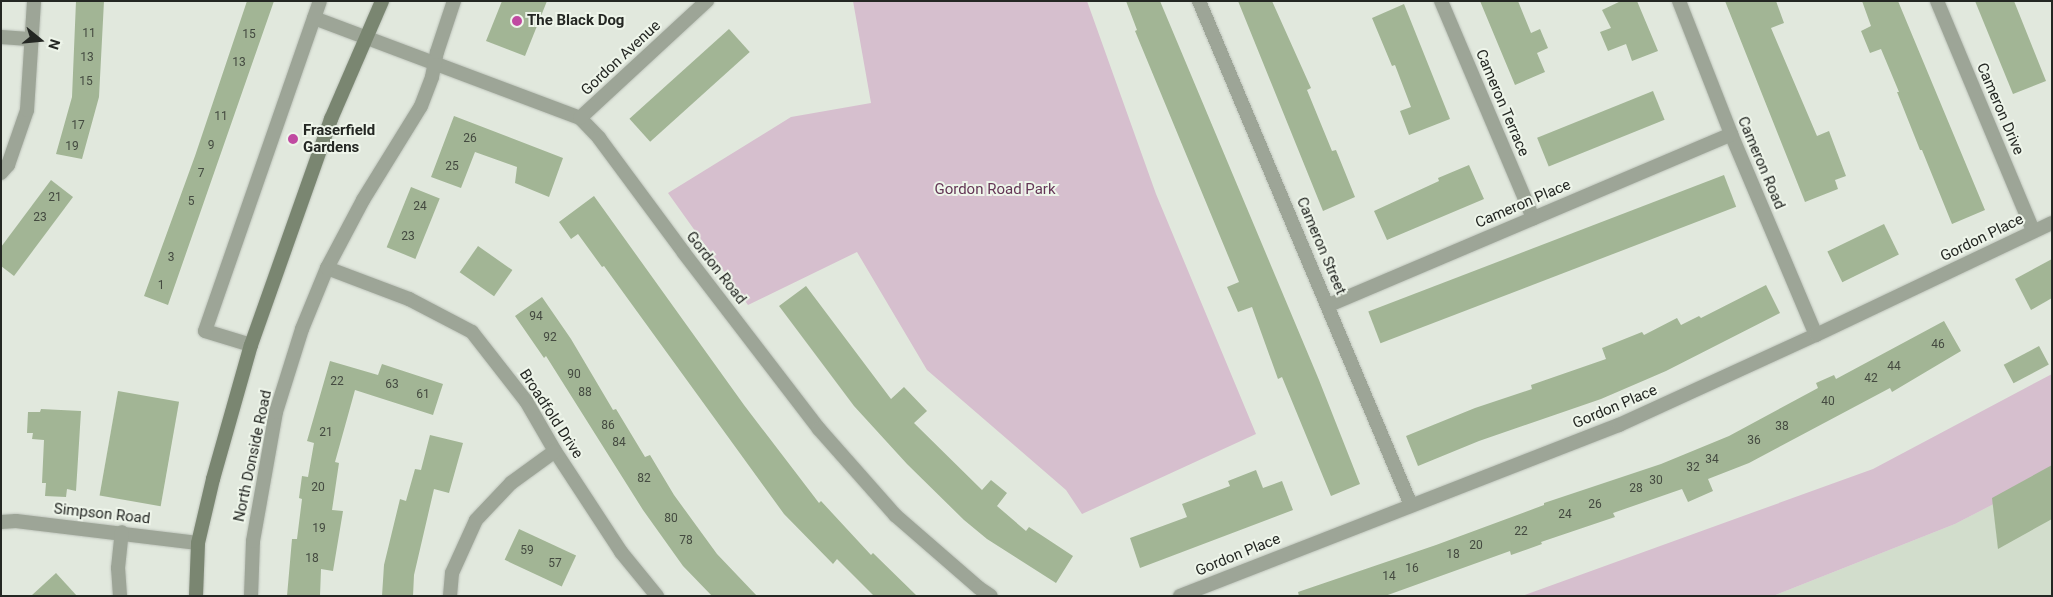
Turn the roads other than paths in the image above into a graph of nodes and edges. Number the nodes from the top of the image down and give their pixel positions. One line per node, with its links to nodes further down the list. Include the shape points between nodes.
1 (34, 1): 13 (street)
2 (320, 1): 10 (street)
3 (382, 1): 12 (main road, North Donside Road)
4 (454, 1): 14 (street, North Donside Road)
5 (707, 1): 15 (street, Gordon Avenue)
6 (1200, 1): 22 (street, Cameron Street)
7 (1441, 1): 18 (street, Cameron Terrace)
8 (1679, 1): 16 (street, Cameron Road)
9 (1937, 1): 20 (street, Cameron Drive)
10 (314, 18): 12 (street); 24 (street, via 205,331)
11 (1, 37): 13 (street)
12 (366, 38): 14 (street, Gordon Road); 24 (main road, North Donside Road, via 331,120)
13 (32, 39): 17 (street, via 27,110 8,165)
14 (435, 64): 15 (street, Gordon Road); 21 (street, North Donside Road, via 421,106 363,200)
15 (580, 118): 35 (street, Gordon Road, via 600,138 819,429 895,516)
16 (1731, 134): 18 (street, Cameron Place); 23 (street, Cameron Road)
17 (1, 173)
18 (1533, 218): 22 (street, Cameron Place)
19 (2052, 223): 20 (street, Gordon Place)
20 (2033, 230): 23 (street, Gordon Place)
21 (327, 268): 25 (street, Broadfold Drive, via 410,299 472,332 526,401); 32 (street, North Donside Road, via 302,329 276,412 253,541)
22 (1328, 305): 26 (street, Cameron Street)
23 (1816, 335): 26 (street, Gordon Place, via 1619,425)
24 (251, 345): 29 (main road, North Donside Road)
25 (555, 451): 33 (street, via 511,482 476,520 452,573); 34 (street, Broadfold Drive, via 621,552)
26 (1411, 505): 36 (street, Gordon Place)
27 (1, 522): 28 (street, Simpson Road)
28 (122, 532): 29 (street, Simpson Road); 30 (street, via 118,568)
29 (198, 542): 31 (main road, North Donside Road)
30 (120, 596)
31 (196, 596)
32 (251, 596)
33 (450, 596)
34 (657, 596)
35 (991, 596)
36 (1180, 596)

